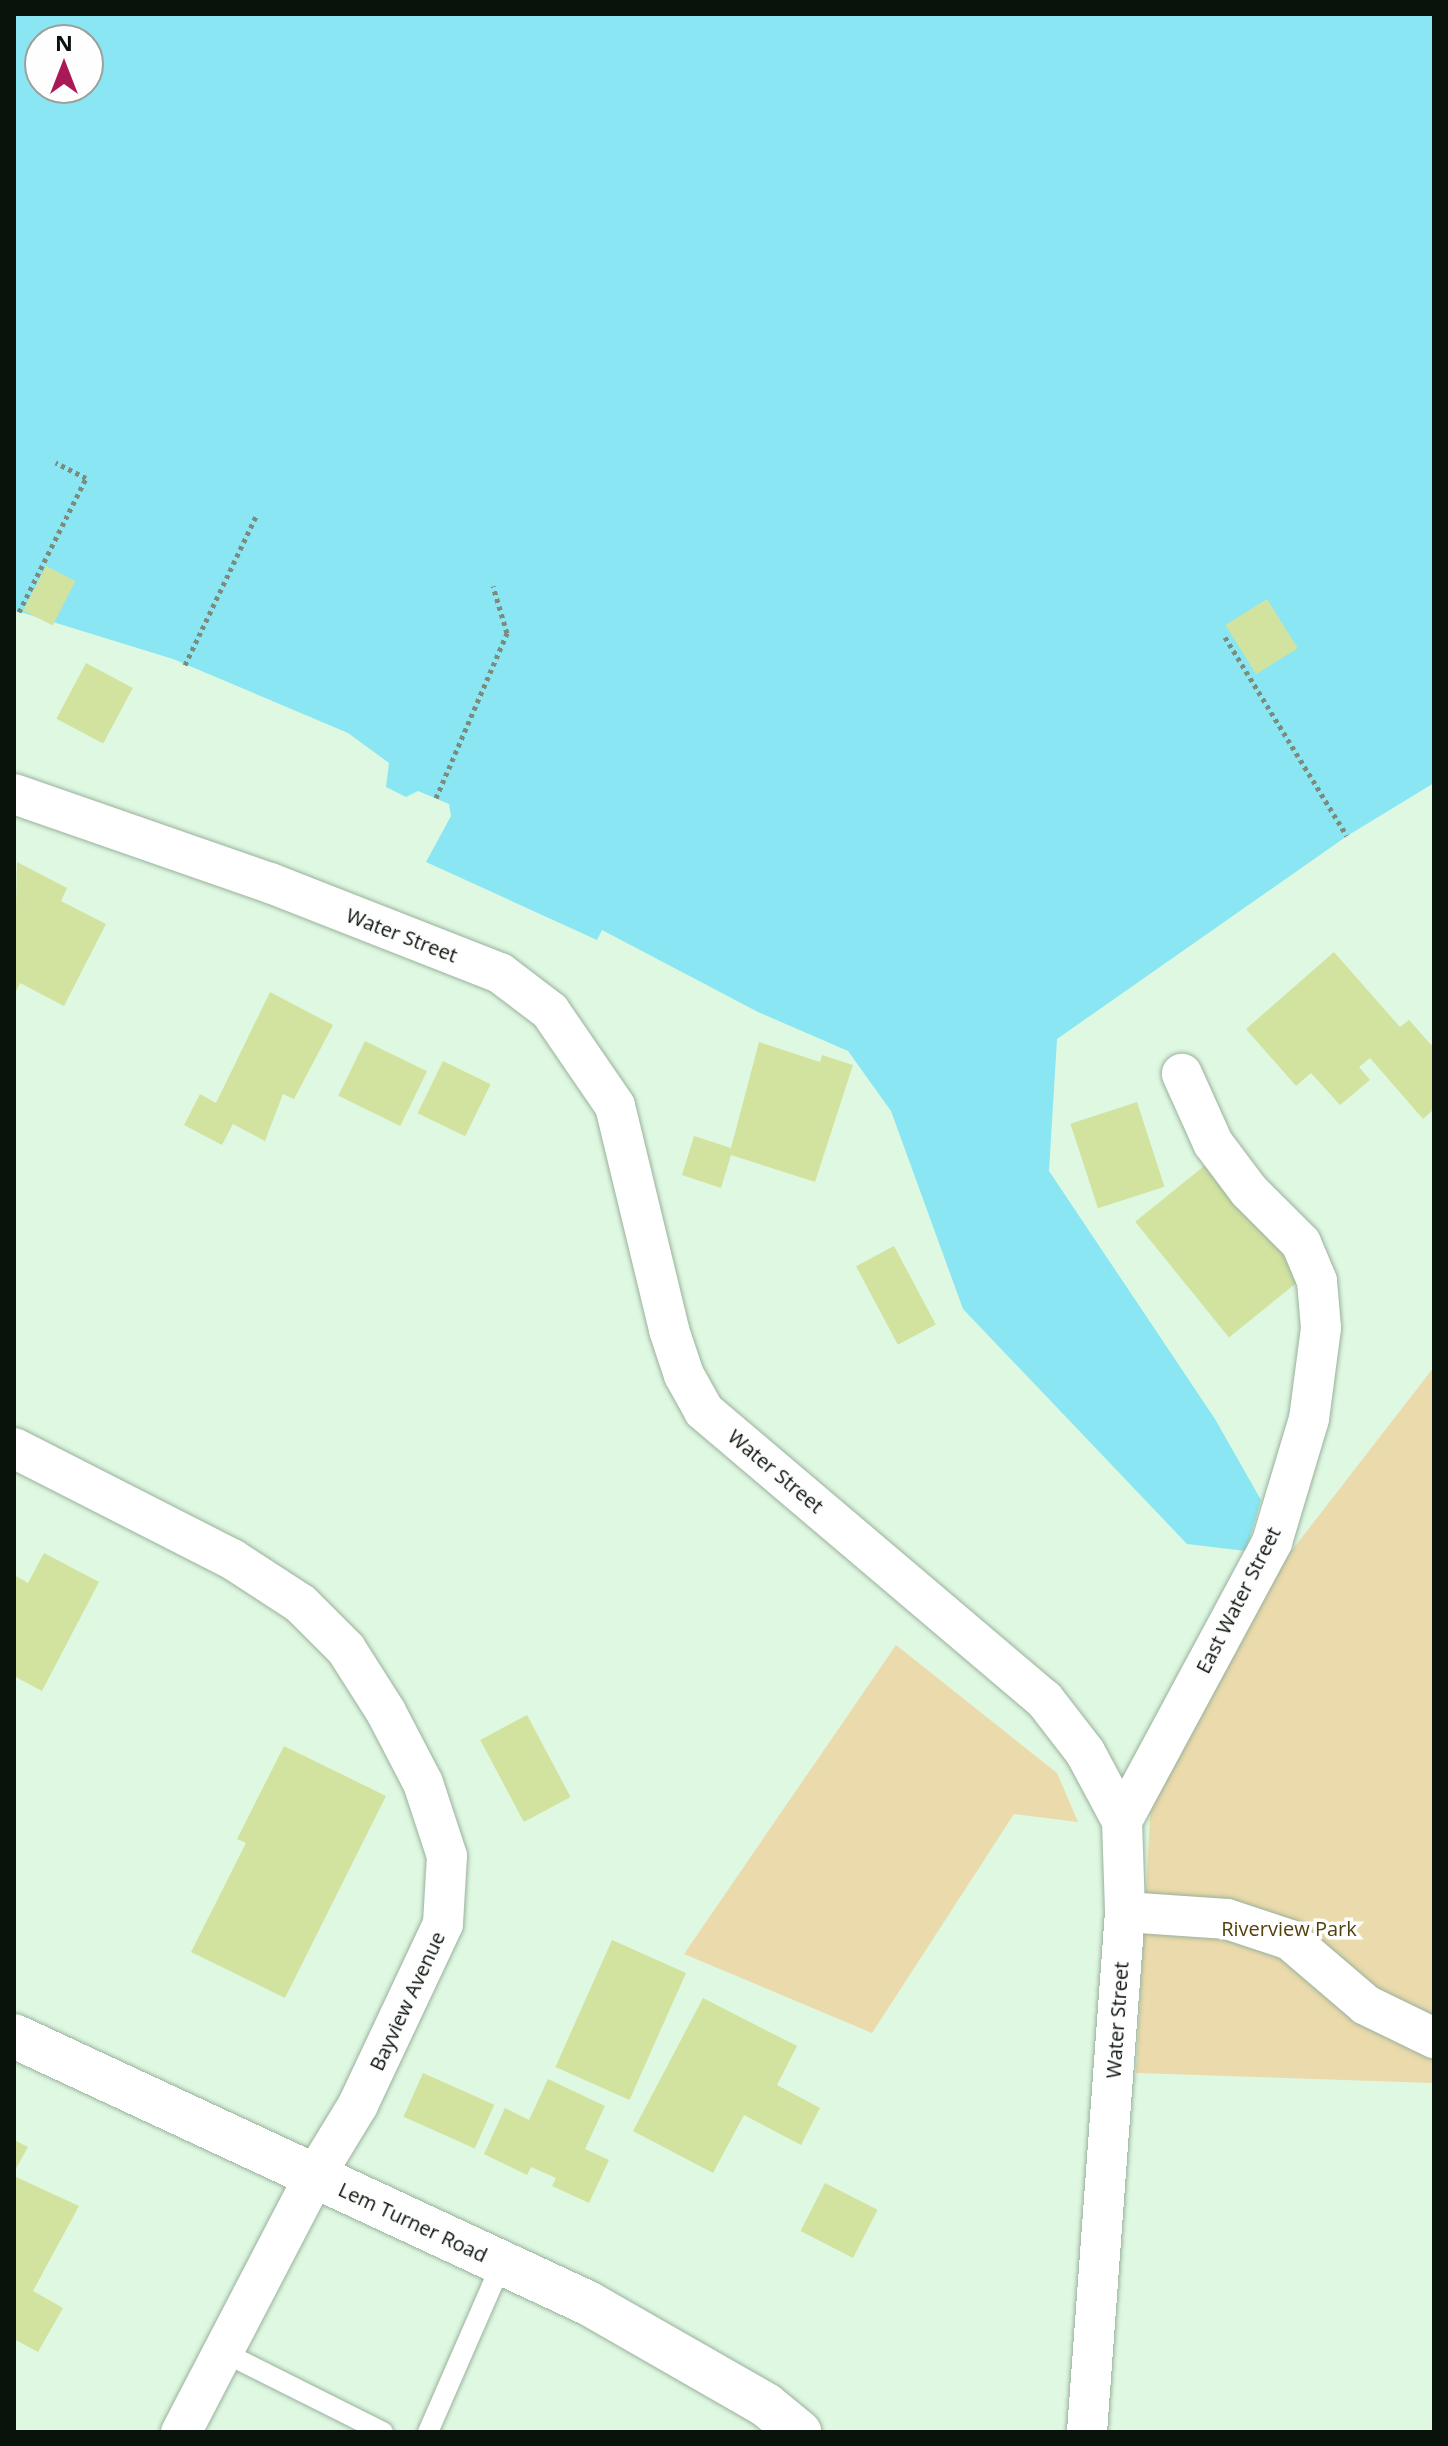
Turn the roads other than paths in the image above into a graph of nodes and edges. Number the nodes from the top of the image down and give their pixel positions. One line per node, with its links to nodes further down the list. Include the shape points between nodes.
1 (14, 794): 4 (street, Water Street, via 270,883 500,973 550,1011 615,1106 669,1330 684,1375 704,1411 1044,1699 1085,1752)
2 (1182, 1074): 4 (street, East Water Street, via 1213,1143 1249,1191 1301,1243 1317,1281 1321,1328 1309,1419 1272,1542)
3 (14, 1448): 8 (street, Bayview Avenue, via 232,1559 301,1604 346,1649 423,1783 447,1856 443,1924 358,2105)
4 (1122, 1821): 5 (street, Water Street)
5 (1125, 1912): 7 (street, via 1227,1919 1290,1940 1366,2005); 15 (street, Water Street)
6 (14, 2036): 8 (main road, Lem Turner Road)
7 (1434, 2038)
8 (314, 2177): 9 (main road, Lem Turner Road); 10 (street, Bayview Avenue)
9 (502, 2263): 13 (lane); 14 (main road, Lem Turner Road, via 588,2303 766,2405)
10 (223, 2352): 11 (street, Bayview Avenue); 12 (lane)
11 (181, 2432)
12 (383, 2432)
13 (428, 2432)
14 (799, 2432)
15 (1087, 2432)

